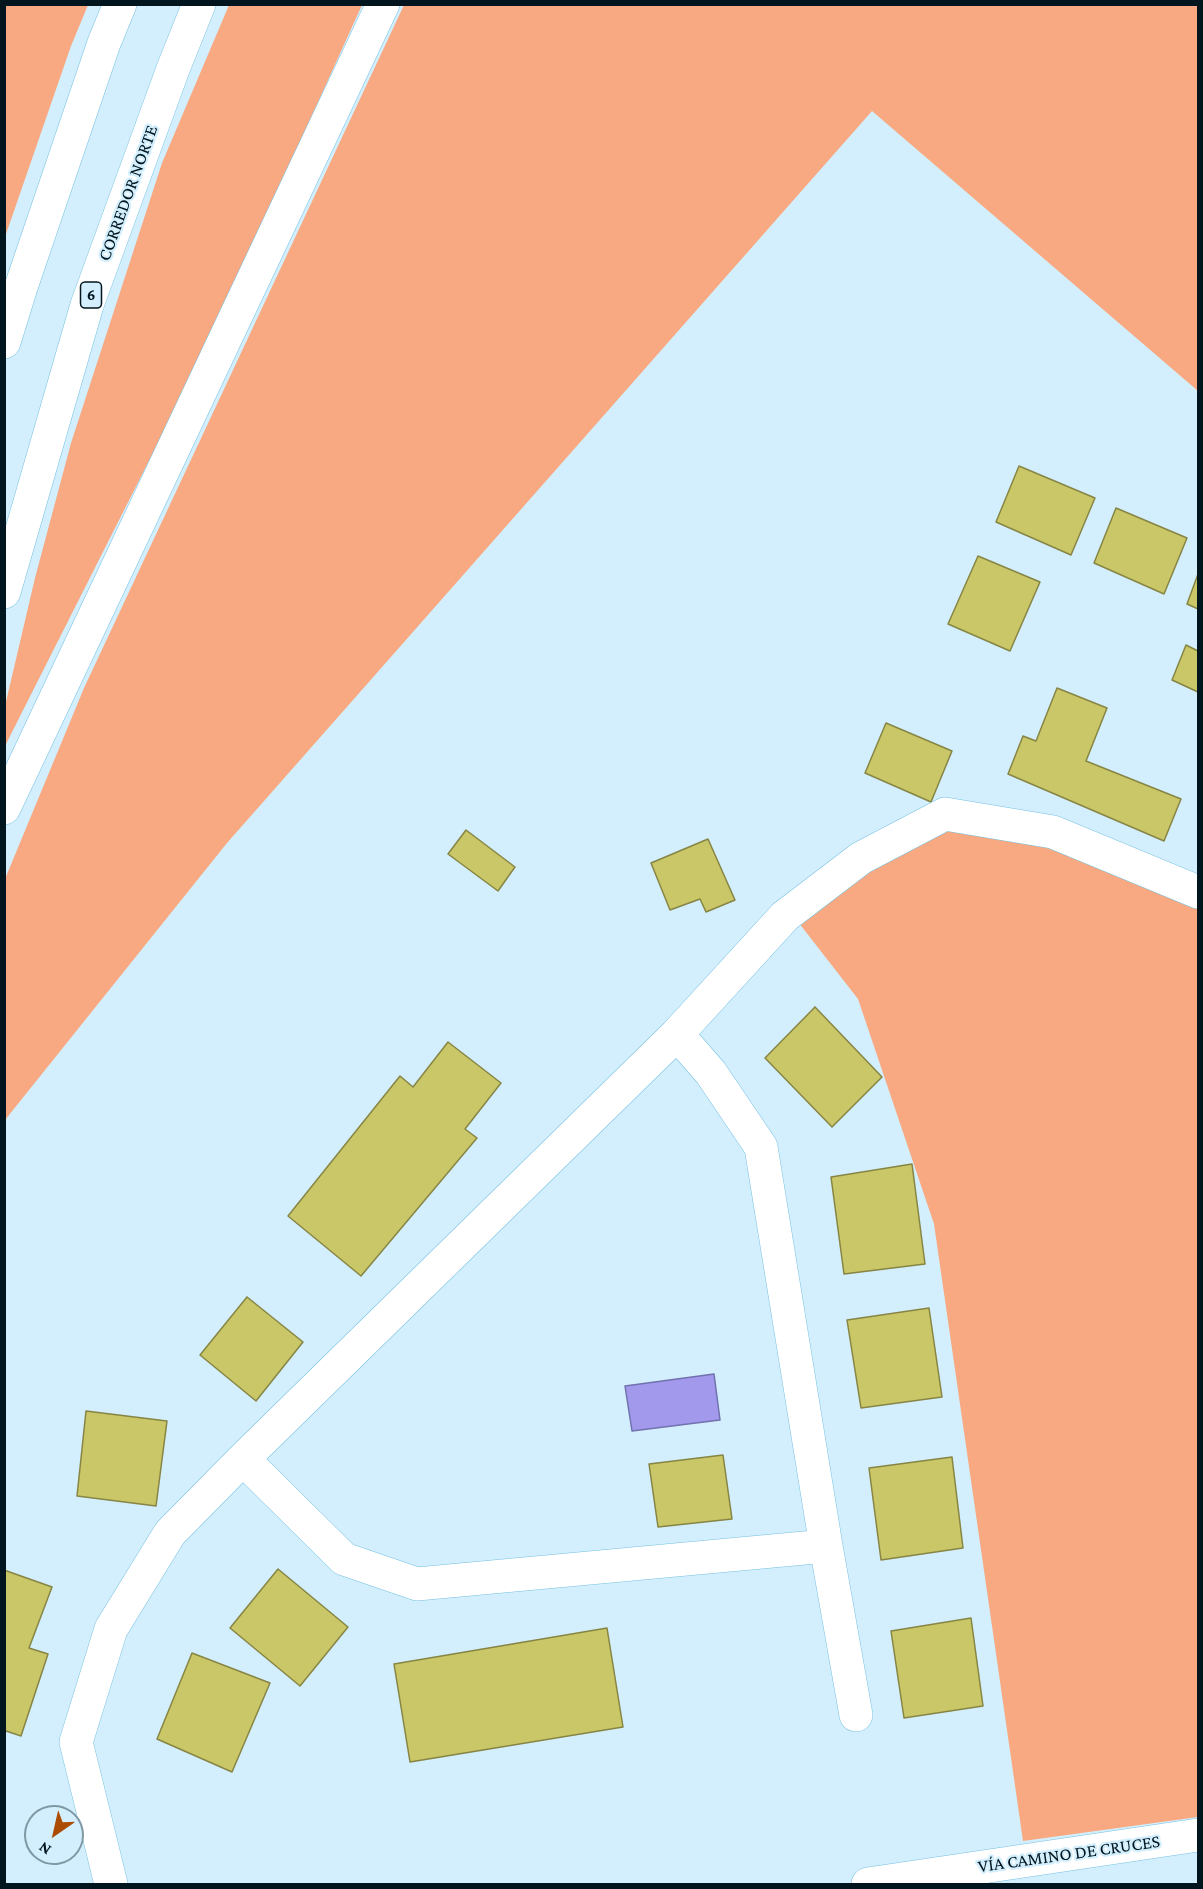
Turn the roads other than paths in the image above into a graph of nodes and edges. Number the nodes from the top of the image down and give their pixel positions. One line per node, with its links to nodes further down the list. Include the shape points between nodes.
1 (120, 4): 4 (main road)
2 (199, 4): 5 (main road, CORREDOR NORTE / 6, via 87,305)
3 (383, 4): 6 (main road)
4 (4, 342)
5 (4, 592)
6 (4, 808)
7 (1198, 892): 8 (main road, via 1053,832 945,814 861,858 785,916)
8 (677, 1034): 9 (main road); 10 (main road, via 711,1073 761,1147)
9 (243, 1459): 10 (main road, via 344,1559 417,1584); 13 (main road, via 170,1533 107,1641 76,1742)
10 (826, 1546): 11 (main road)
11 (856, 1715)
12 (1198, 1835): 14 (main road, VÍA CAMINO DE CRUCES)
13 (111, 1884)
14 (868, 1884)

